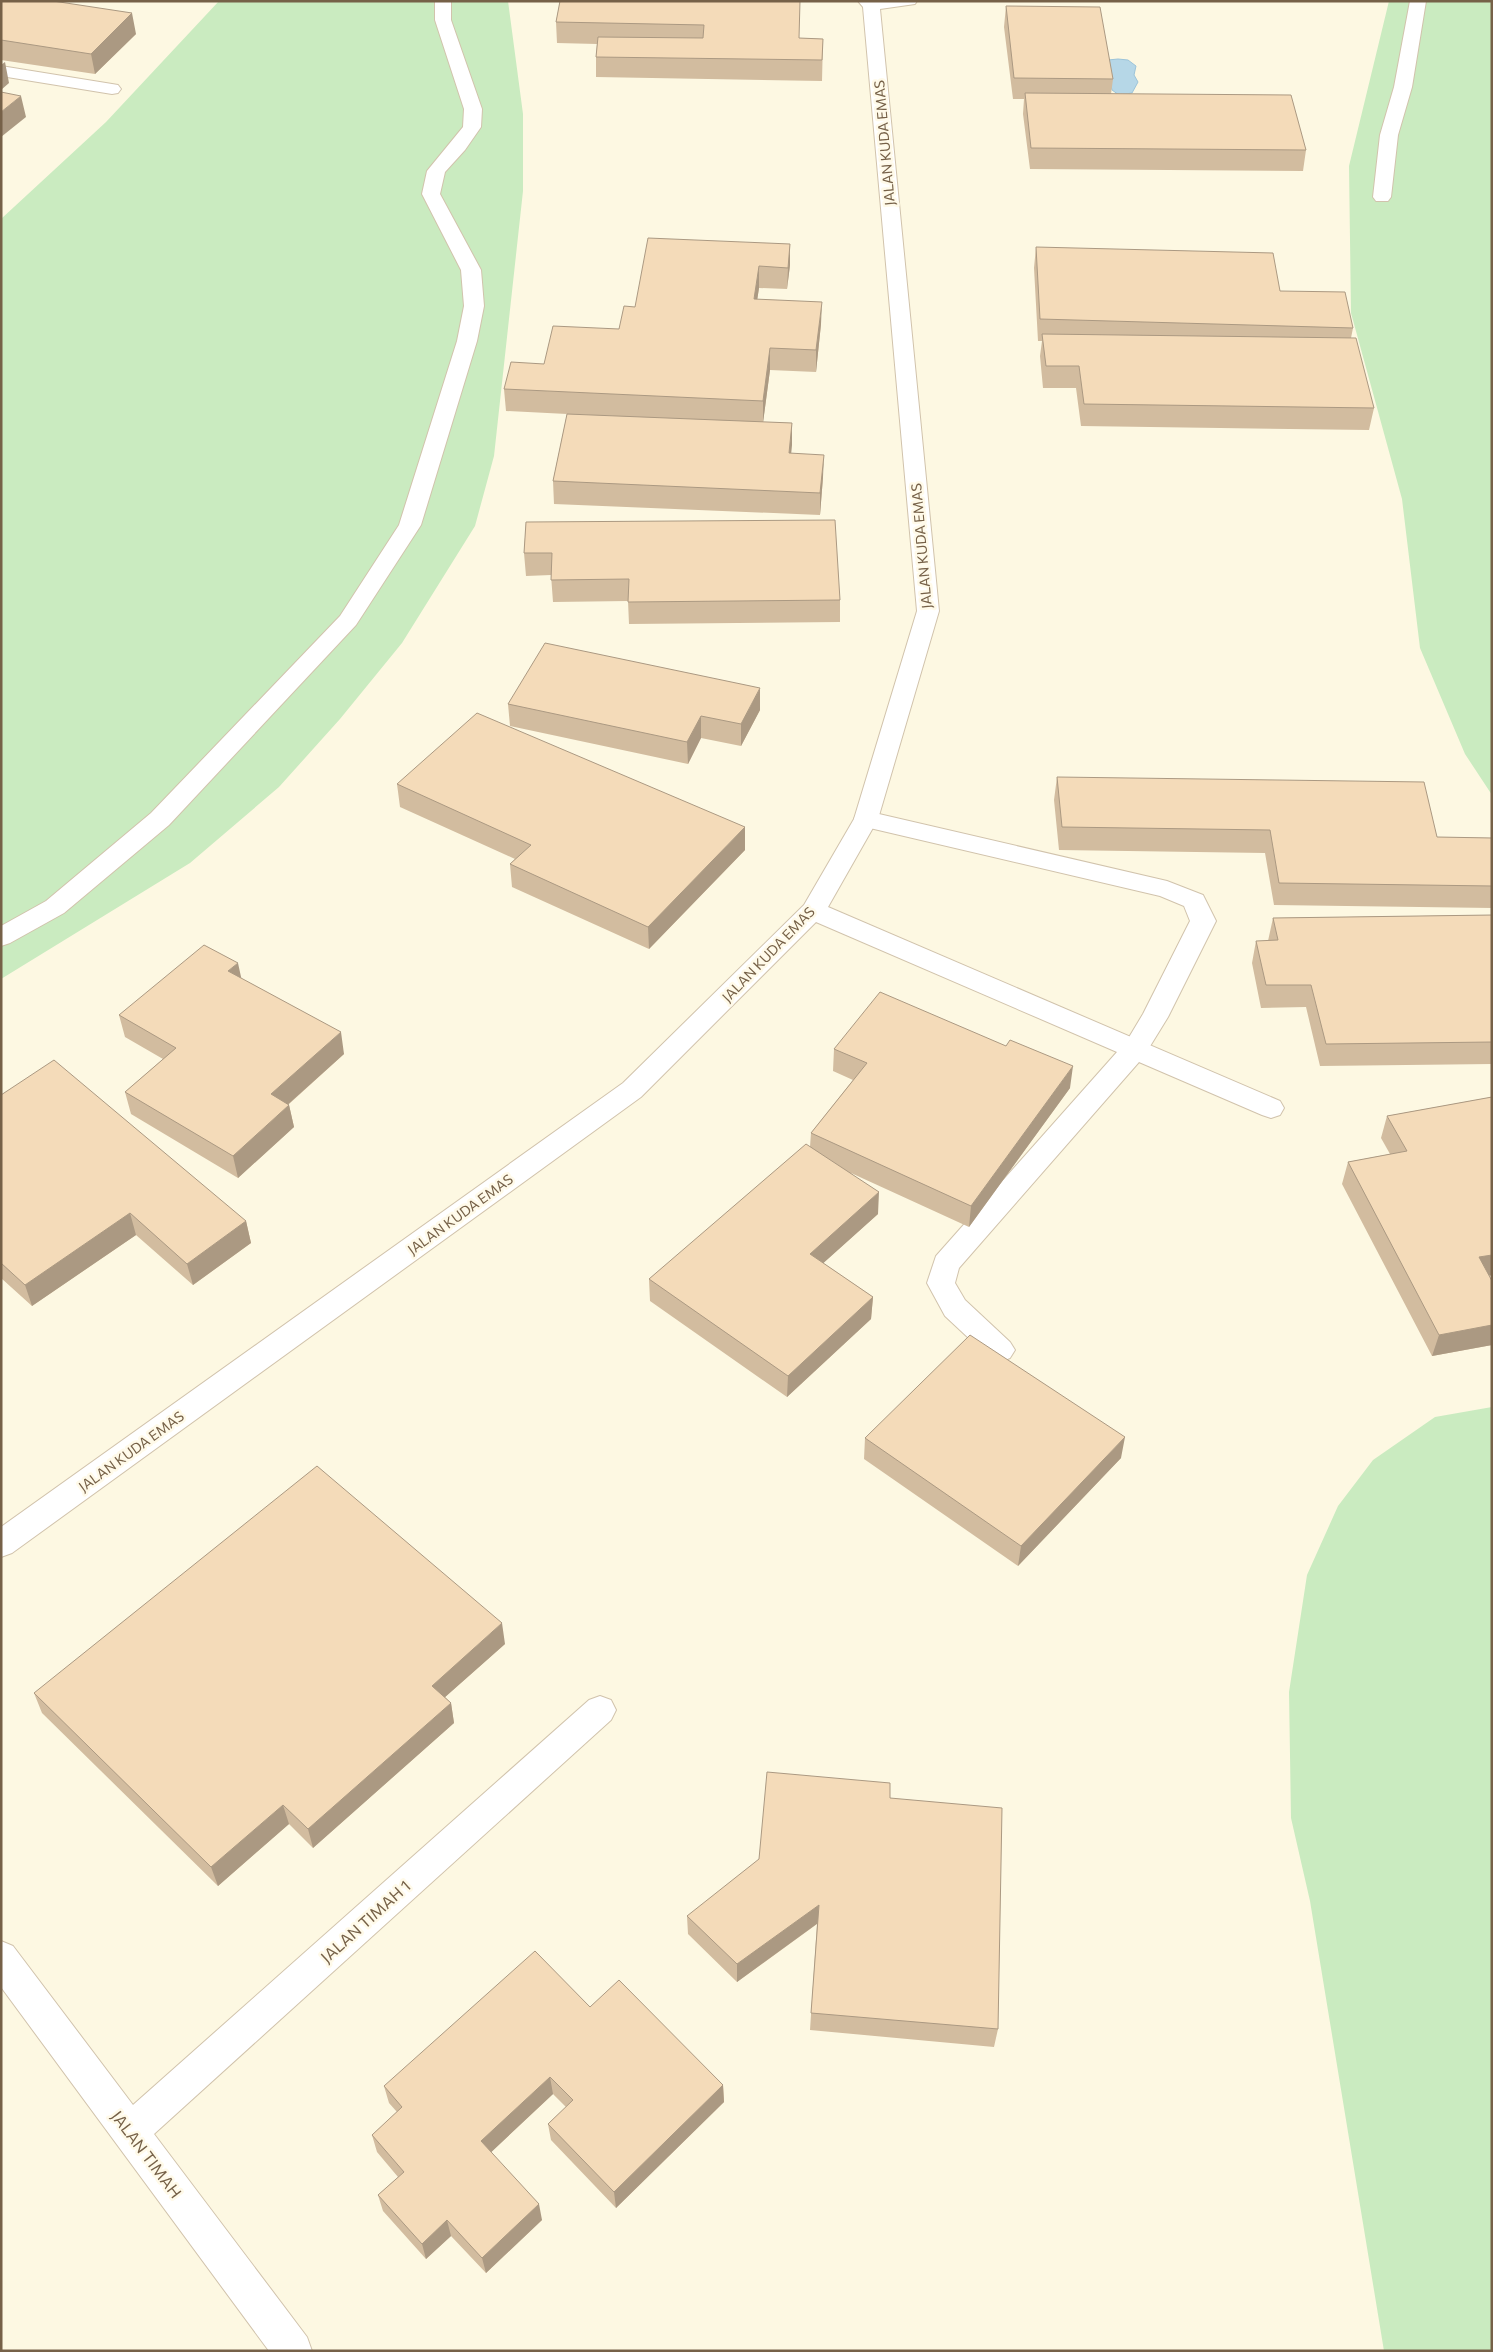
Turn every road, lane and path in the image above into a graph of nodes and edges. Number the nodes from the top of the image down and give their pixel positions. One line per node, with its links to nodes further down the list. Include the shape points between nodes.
1 (443, 1): 10 (street, via 446,29 473,109 472,127 436,171 431,194 471,270 474,306 467,341 410,526 348,620 160,819 55,907)
2 (910, 1): 4 (street)
3 (1418, 1): 7 (street, via 1403,87 1389,135)
4 (869, 3): 8 (street, JALAN KUDA EMAS, via 928,611)
5 (1, 72): 6 (street)
6 (112, 89)
7 (1382, 197)
8 (866, 819): 9 (street, JALAN KUDA EMAS); 11 (street, via 1167,889 1194,901 1203,921 1155,1017)
9 (813, 911): 11 (street); 14 (street, JALAN KUDA EMAS, via 632,1090)
10 (1, 937)
11 (1135, 1049): 12 (street); 13 (street, via 946,1264 941,1283 955,1308)
12 (1271, 1108)
13 (1000, 1350)
14 (1, 1544)
15 (600, 1710): 17 (street, JALAN TIMAH 1)
16 (1, 1958): 17 (street, JALAN TIMAH)
17 (130, 2132): 18 (street, JALAN TIMAH)
18 (293, 2351)

